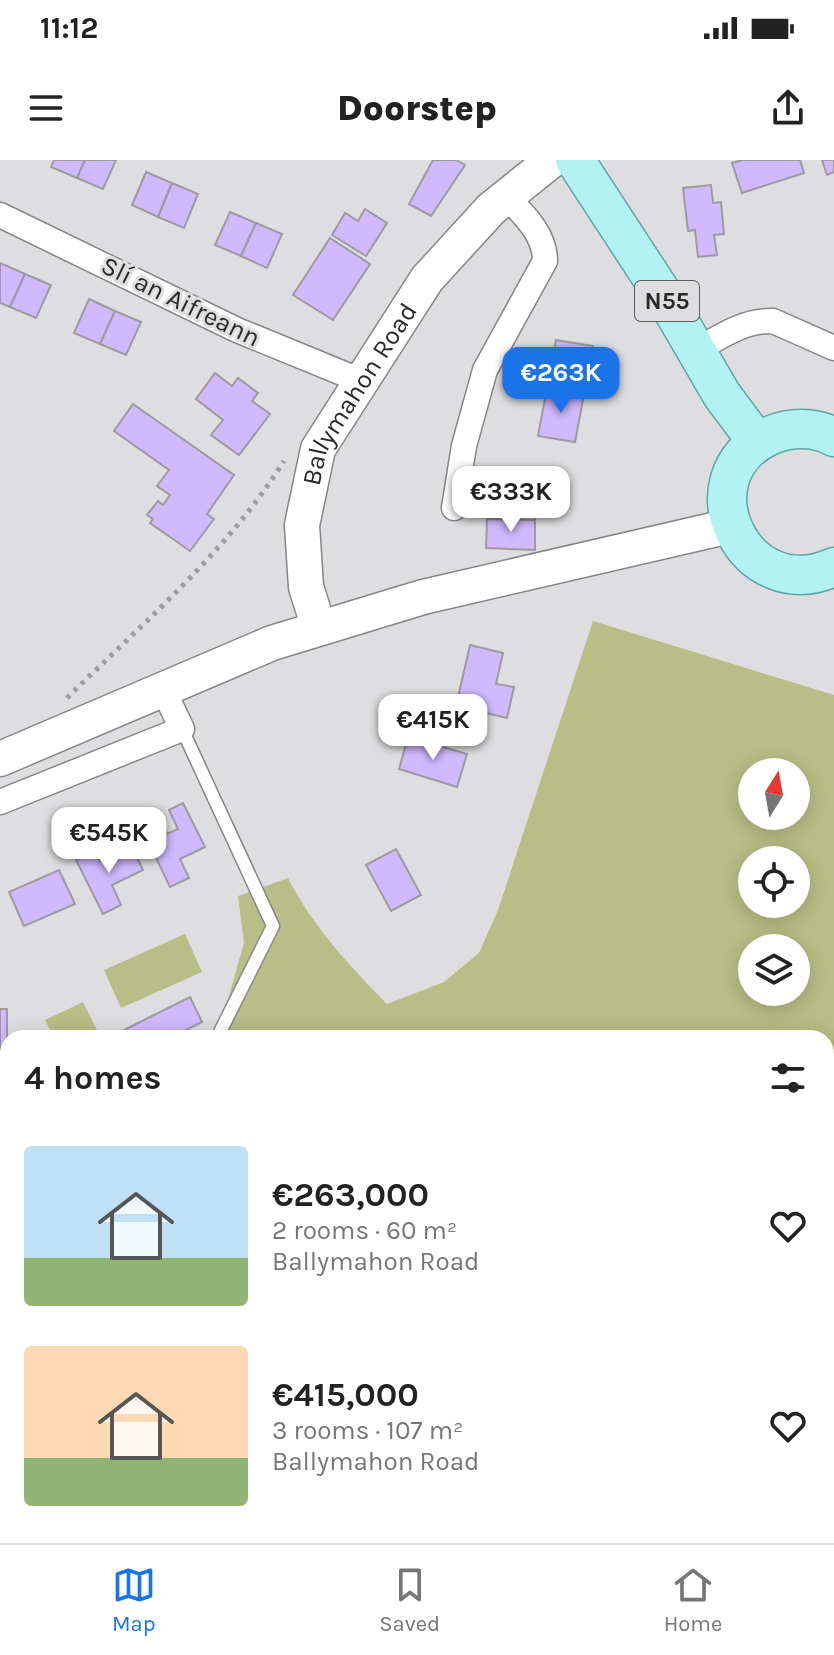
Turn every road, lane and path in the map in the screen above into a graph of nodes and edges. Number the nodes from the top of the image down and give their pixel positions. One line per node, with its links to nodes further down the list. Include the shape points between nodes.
1 (552, 160): 3 (main road, Ballymahon Road)
2 (575, 160): 6 (main road, N55)
3 (506, 196): 7 (main road, Ballymahon Road, via 427,279); 11 (street, via 534,227 545,261 485,370)
4 (0, 215): 7 (street, Slí an Aifreann, via 237,330)
5 (834, 348): 6 (street, via 763,321 732,330)
6 (697, 350): 9 (main road, N55)
7 (364, 382): 14 (main road, Ballymahon Road, via 318,449 302,525 306,587)
8 (834, 437): 9 (main road, via 806,428 780,431)
9 (757, 442): 12 (main road, via 730,479)
10 (286, 459): 16 (path, via 185,584)
11 (454, 508)
12 (730, 526): 13 (main road, via 760,564 783,574 808,576); 14 (main road, via 423,597)
13 (833, 569)
14 (319, 628): 15 (main road)
15 (163, 689): 17 (street); 18 (main road)
16 (64, 701)
17 (182, 729): 19 (street); 20 (lane, via 273,926)
18 (0, 759)
19 (0, 802)
20 (221, 1030)

